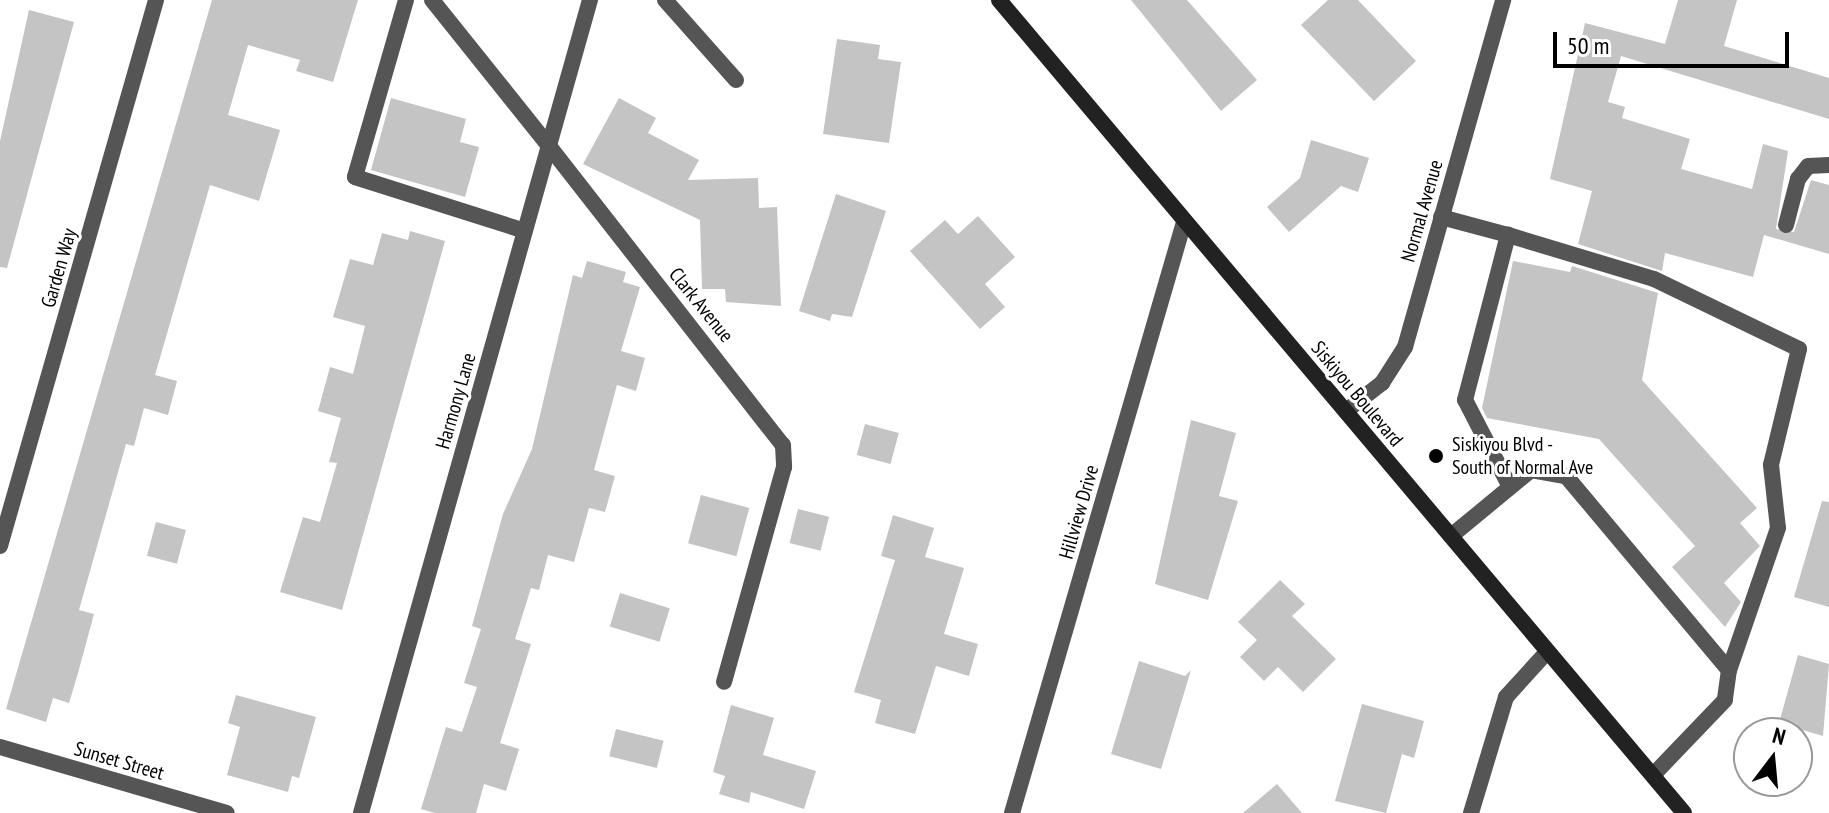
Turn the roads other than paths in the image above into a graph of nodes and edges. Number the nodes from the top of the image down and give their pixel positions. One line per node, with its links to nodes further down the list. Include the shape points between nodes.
1 (156, 0): 19 (street, Garden Way)
2 (406, 0): 14 (street, via 355,177)
3 (432, 0): 9 (street, Clark Avenue)
4 (590, 0): 9 (street, Harmony Lane)
5 (665, 0): 8 (street)
6 (999, 0): 12 (main road, Siskiyou Boulevard)
7 (1503, 0): 11 (street, Normal Avenue)
8 (736, 80)
9 (549, 146): 14 (street, Harmony Lane); 22 (street, Clark Avenue, via 783,445 784,467)
10 (1829, 165): 13 (street, via 1808,166 1798,179)
11 (1441, 217): 15 (street); 16 (street, Normal Avenue, via 1398,363)
12 (1184, 222): 16 (main road, Siskiyou Boulevard); 27 (street, Hillview Drive)
13 (1786, 225)
14 (525, 231): 26 (street, Harmony Lane)
15 (1508, 235): 17 (street, via 1465,400); 21 (street, via 1654,279 1799,349 1771,465 1778,528)
16 (1346, 411): 18 (main road, Siskiyou Boulevard)
17 (1510, 487): 18 (street); 21 (street, via 1531,470 1566,476)
18 (1451, 536): 20 (main road, Siskiyou Boulevard)
19 (0, 546)
20 (1547, 652): 24 (main road, Siskiyou Boulevard); 28 (street, via 1506,697)
21 (1729, 670): 24 (street, via 1725,700)
22 (724, 682)
23 (0, 747): 25 (street, Sunset Street)
24 (1654, 774): 29 (main road, Siskiyou Boulevard)
25 (227, 813)
26 (361, 813)
27 (1012, 813)
28 (1471, 813)
29 (1684, 813)

